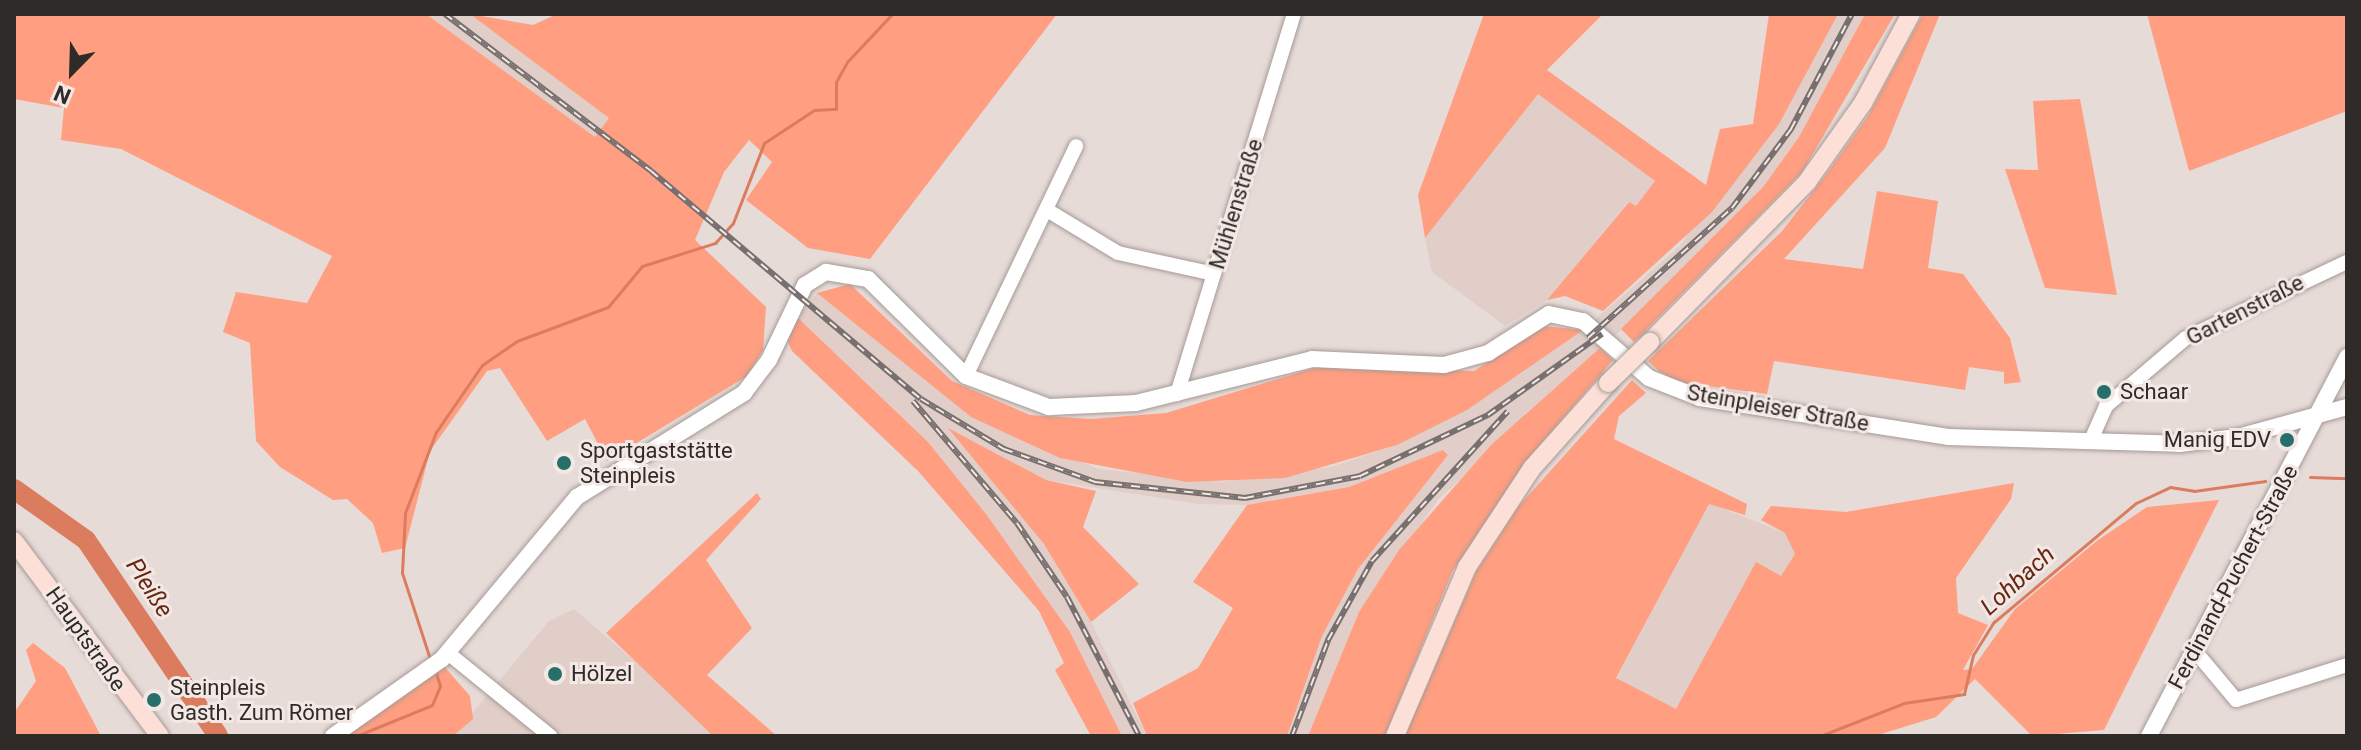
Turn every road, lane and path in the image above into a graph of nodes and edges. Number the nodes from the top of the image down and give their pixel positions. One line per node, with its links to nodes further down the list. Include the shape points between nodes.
1 (1294, 14): 6 (street, Mühlenstraße)
2 (1911, 14): 20 (main road, bridge, via 1863,103 1807,182 1608,383 1532,468 1467,567)
3 (1076, 146): 4 (street)
4 (1047, 210): 6 (street, via 1118,253); 8 (street)
5 (2347, 262): 12 (street, Gartenstraße, via 2186,338 2106,406)
6 (1214, 274): 9 (street, Mühlenstraße)
7 (2347, 357): 11 (street, Ferdinand-Puchert-Straße)
8 (966, 376): 9 (street, Steinpleiser Straße, via 1049,407); 15 (street, Steinpleiser Straße, via 868,279 837,271 805,285 769,360 744,393 556,515)
9 (1177, 394): 12 (street, Steinpleiser Straße, via 1312,359 1444,365 1488,353 1531,320 1559,314 1593,327 1649,378 1700,398 1948,437)
10 (2347, 407): 11 (street, Steinpleiser Straße)
11 (2316, 418): 12 (street, Steinpleiser Straße, via 2179,444); 14 (street, Ferdinand-Puchert-Straße)
12 (2091, 440)
13 (14, 541): 17 (main road, Hauptstraße)
14 (2195, 651): 16 (street, via 2236,700); 21 (street, Ferdinand-Puchert-Straße)
15 (445, 656): 18 (street); 19 (street)
16 (2347, 665)
17 (160, 736)
18 (333, 736)
19 (550, 736)
20 (1395, 736)
21 (2149, 736)

